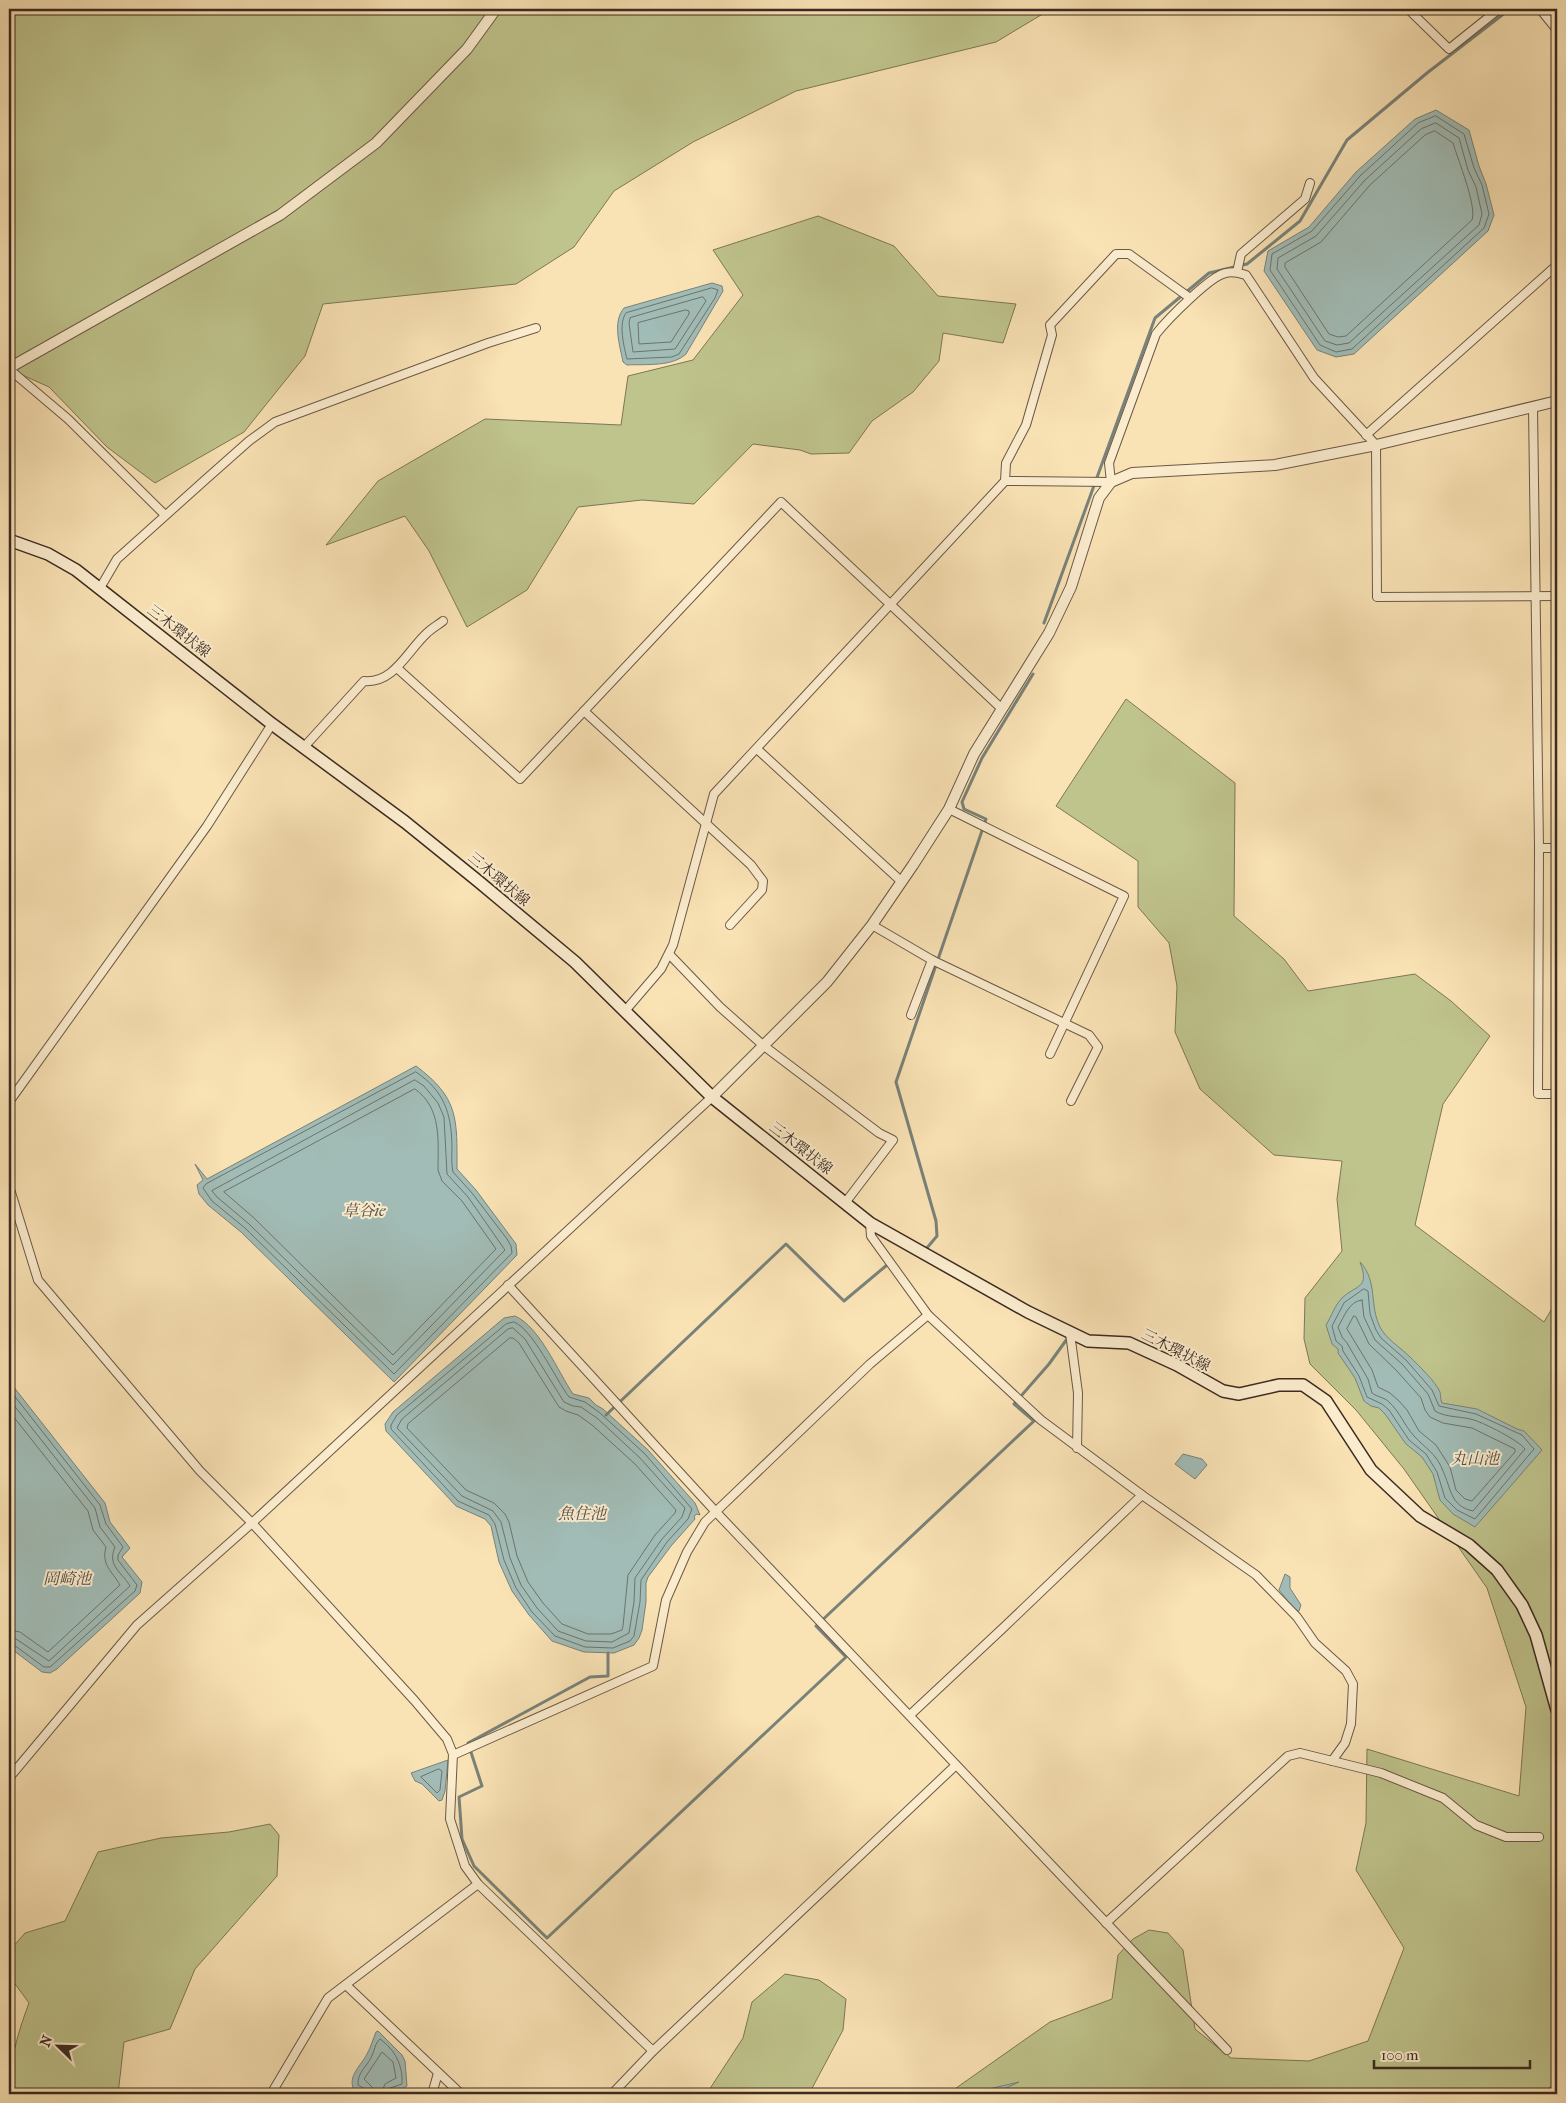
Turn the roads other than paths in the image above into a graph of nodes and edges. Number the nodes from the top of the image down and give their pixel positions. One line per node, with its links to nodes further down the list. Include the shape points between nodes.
1 (496, 9): 11 (street, via 467,49 376,143 280,215)
2 (1408, 9): 3 (street, via 1449,49)
3 (1499, 9)
4 (1540, 9): 5 (street)
5 (1557, 30)
6 (1310, 183): 8 (street, via 1305,199 1242,254)
7 (1557, 265): 14 (street)
8 (1237, 272): 9 (street, via 1224,273); 14 (street, via 1246,275 1314,378)
9 (1190, 298): 16 (street, via 1129,254 1116,254 1050,325 1052,335 1026,425 1006,464); 17 (street, via 1156,334 1109,463)
10 (536, 328): 18 (street, via 275,422)
11 (9, 368): 18 (street, via 68,419)
12 (1557, 401): 13 (street)
13 (1533, 407): 15 (street); 21 (street)
14 (1366, 435): 15 (street)
15 (1376, 445): 17 (street, via 1275,465 1132,473); 21 (street, via 1377,597)
16 (1005, 481): 17 (street); 23 (street)
17 (1111, 482): 26 (street, via 1099,498 1071,587 1049,633)
18 (165, 515): 20 (street, via 117,559)
19 (9, 540): 20 (main road, 三木環状線, via 48,554)
20 (100, 588): 28 (main road, 三木環状線)
21 (1536, 596): 22 (street); 33 (street)
22 (1557, 596)
23 (891, 604): 26 (street); 27 (street, via 782,502); 30 (street)
24 (443, 621): 25 (street, via 427,633)
25 (397, 668): 27 (street, via 520,779); 29 (street, via 374,682 364,681)
26 (1001, 708): 31 (street, via 974,754)
27 (584, 711): 32 (street)
28 (272, 724): 29 (main road, 三木環状線); 48 (street, via 207,826)
29 (304, 747): 40 (main road, 三木環状線, via 478,881 575,962)
30 (757, 748): 32 (street, via 714,794); 35 (street)
31 (949, 809): 35 (street); 42 (street, via 1124,896)
32 (706, 826): 37 (street, via 751,865 763,881 762,890); 38 (street, via 678,932)
33 (1539, 848): 34 (street); 45 (street, via 1538,1094)
34 (1557, 848)
35 (902, 882): 36 (street)
36 (872, 925): 39 (street); 43 (street, via 827,982)
37 (730, 926)
38 (669, 954): 40 (street, via 661,970); 43 (street, via 720,1007)
39 (932, 960): 41 (street); 42 (street)
40 (625, 1011): 46 (main road, 三木環状線)
41 (911, 1015)
42 (1064, 1023): 44 (street); 47 (street, via 1089,1034 1098,1047)
43 (764, 1046): 46 (street); 50 (street, via 879,1133 893,1140)
44 (1050, 1054)
45 (1557, 1094)
46 (712, 1097): 50 (main road, 三木環状線); 52 (street)
47 (1071, 1101)
48 (9, 1102)
49 (9, 1186): 58 (street, via 38,1280 200,1471)
50 (846, 1203): 51 (main road, 三木環状線)
51 (870, 1223): 53 (street, via 871,1236); 54 (main road, 三木環状線)
52 (508, 1285): 57 (street); 58 (street)
53 (928, 1315): 55 (street, via 1041,1420); 57 (street, via 870,1364)
54 (1070, 1333): 55 (street, via 1078,1393); 59 (main road, 三木環状線, via 1088,1341 1129,1343 1223,1391 1238,1394 1279,1385 1303,1386 1326,1401 1371,1470 1420,1516 1468,1545 1497,1570 1522,1605 1536,1635)
55 (1077, 1448): 56 (street)
56 (1142, 1495): 60 (street); 62 (street, via 1256,1575 1297,1617 1315,1643 1346,1671 1353,1684 1351,1724 1345,1743)
57 (715, 1511): 60 (street); 61 (street, via 687,1552 666,1600 653,1666)
58 (252, 1523): 61 (street, via 414,1700 447,1739); 64 (street, via 137,1625)
59 (1557, 1710)
60 (910, 1714): 63 (street)
61 (452, 1755): 66 (street, via 450,1819 466,1866)
62 (1332, 1761): 65 (street, via 1381,1773 1443,1798 1476,1825 1506,1837); 67 (street, via 1300,1753 1288,1756)
63 (956, 1764): 67 (street); 70 (street)
64 (9, 1778)
65 (1538, 1836)
66 (478, 1884): 68 (street); 70 (street)
67 (1106, 1923): 69 (street)
68 (346, 1985): 71 (street); 72 (street, via 328,1998)
69 (1227, 2050)
70 (653, 2051): 75 (street)
71 (438, 2073): 73 (street); 74 (street)
72 (271, 2094)
73 (432, 2094)
74 (461, 2094)
75 (612, 2094)

